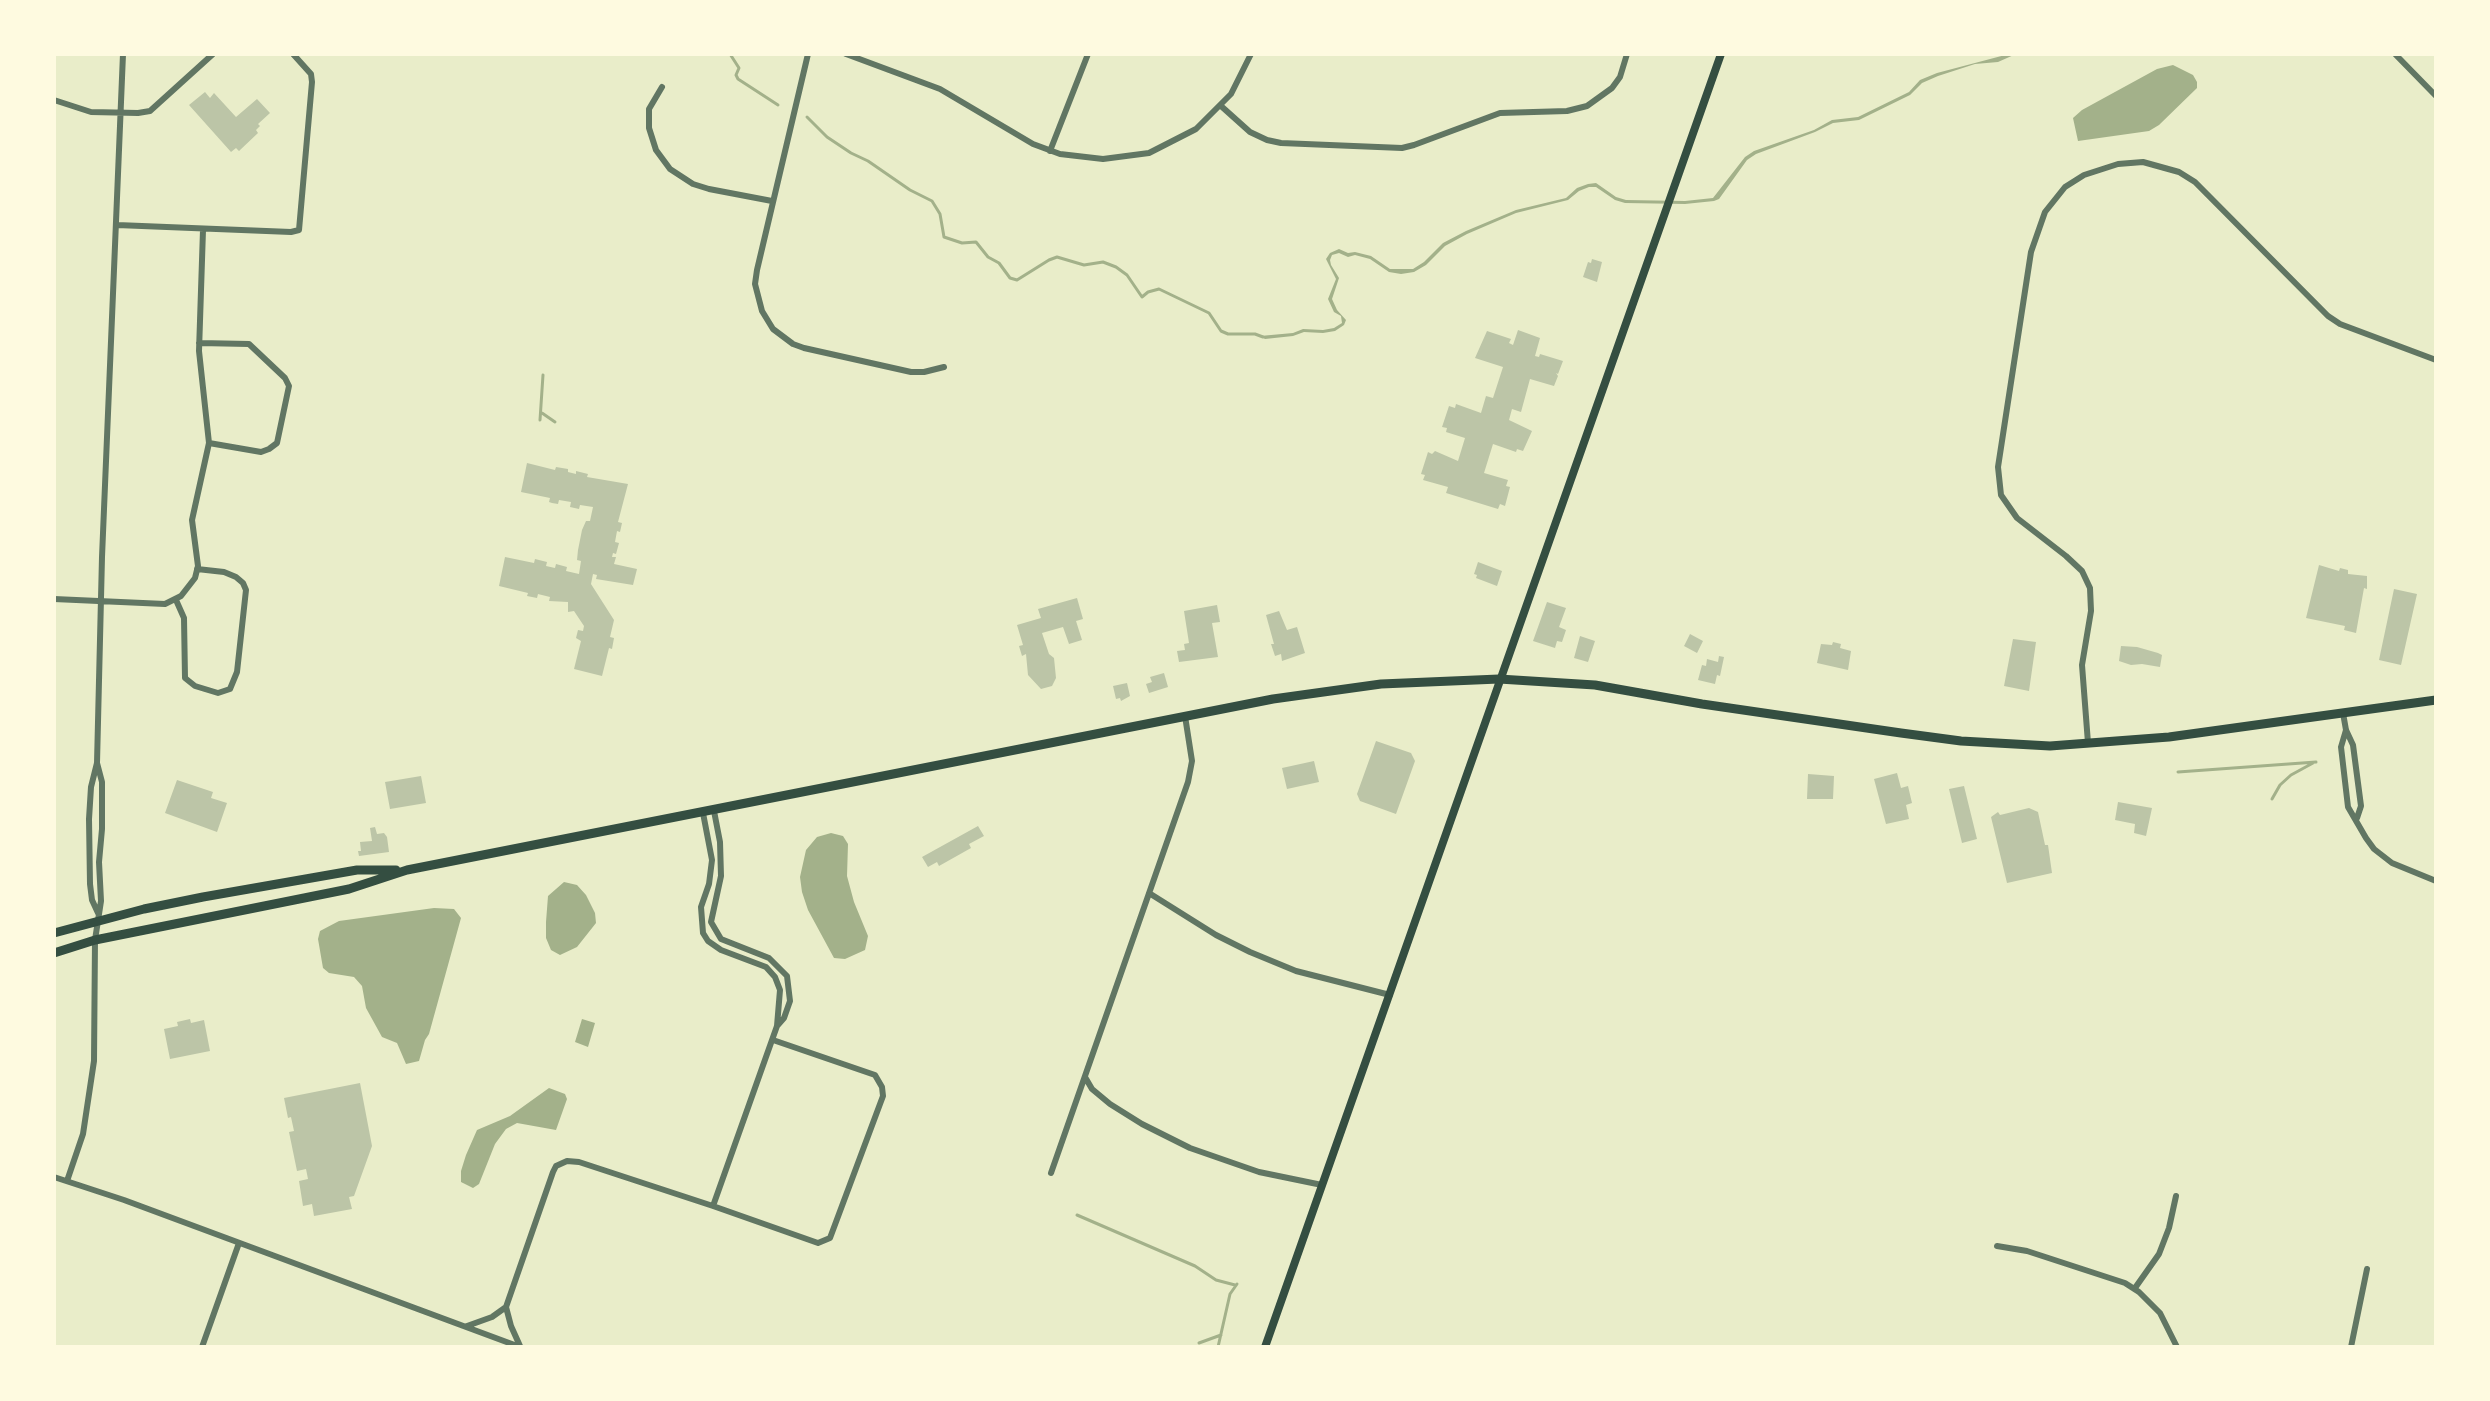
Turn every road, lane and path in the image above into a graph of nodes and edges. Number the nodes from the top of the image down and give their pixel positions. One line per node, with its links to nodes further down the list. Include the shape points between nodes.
1 (123, 54): 15 (street)
2 (213, 54): 15 (street, via 150,111)
3 (293, 54): 19 (street, via 312,82 299,230)
4 (808, 54): 17 (street)
5 (846, 54): 16 (street, via 940,89)
6 (1088, 54): 16 (street)
7 (1251, 54): 14 (street)
8 (1627, 54): 14 (street, via 1612,88 1587,106 1500,113 1402,148 1267,140)
9 (1721, 54): 28 (main road)
10 (2395, 54): 12 (street)
11 (662, 87): 17 (street, via 649,109 649,128 670,169 693,184)
12 (2436, 96)
13 (54, 100): 15 (street, via 91,112)
14 (1221, 106): 16 (street, via 1182,138 1137,156 1091,159)
15 (121, 111): 18 (street)
16 (1050, 151)
17 (772, 201): 22 (street, via 755,284 773,329 793,344 819,352 911,372)
18 (117, 225): 19 (street); 27 (street)
19 (203, 230): 20 (street)
20 (199, 347): 23 (street); 23 (street, via 249,344 289,386 277,443 269,449)
21 (2436, 360): 33 (street, via 2328,316 2179,172 2143,162 2118,164 2065,187 2045,212 2031,252 1998,467 2001,495 2017,518 2082,571 2090,588 2082,665)
22 (944, 367)
23 (209, 443): 24 (street, via 192,520)
24 (197, 569): 26 (street, via 192,584); 26 (street, via 236,577 246,590 237,672 230,689 218,693 185,678 184,618)
25 (54, 599): 27 (street)
26 (176, 600): 27 (street)
27 (102, 601): 34 (street)
28 (1499, 679): 31 (highway, via 1329,690); 33 (highway, via 1595,685 1961,741); 44 (main road)
29 (2436, 700): 30 (highway)
30 (2343, 713): 32 (street); 33 (highway)
31 (1185, 716): 35 (highway); 39 (street, via 1192,768)
32 (2346, 730): 36 (street, via 2361,806); 36 (street, via 2341,747 2348,807)
33 (2088, 745)
34 (97, 763): 40 (street, via 102,782); 40 (street, via 89,838)
35 (709, 812): 37 (highway); 45 (street, via 712,872 701,907 703,933 721,950 772,972 780,990); 45 (street, via 720,842 721,876 711,922 721,939 769,958 787,976 790,1001)
36 (2357, 818): 38 (street, via 2384,858)
37 (407, 870): 40 (highway, via 357,870); 42 (highway, via 349,889)
38 (2436, 881)
39 (1149, 893): 44 (street, via 1262,957); 47 (street)
40 (97, 917): 41 (highway); 42 (street)
41 (54, 933)
42 (95, 940): 43 (highway); 50 (street, via 91,1086 83,1134)
43 (54, 953)
44 (1390, 995): 51 (main road)
45 (777, 1026): 46 (street)
46 (773, 1040): 53 (street); 53 (street, via 875,1075 882,1087 879,1110 834,1233 825,1242)
47 (1085, 1077): 48 (street); 51 (street, via 1110,1104 1190,1148 1259,1172)
48 (1051, 1173)
49 (54, 1177): 50 (street)
50 (67, 1181): 54 (street)
51 (1322, 1185): 62 (main road)
52 (2176, 1196): 57 (street, via 2162,1246)
53 (713, 1206): 58 (street, via 579,1162 556,1166)
54 (239, 1243): 59 (street); 60 (street)
55 (1997, 1246): 57 (street, via 2107,1275)
56 (2367, 1269): 64 (street)
57 (2135, 1288): 63 (street, via 2160,1313)
58 (506, 1307): 59 (street); 61 (street)
59 (467, 1326): 61 (street)
60 (202, 1347)
61 (520, 1347)
62 (1265, 1347)
63 (2177, 1347)
64 (2351, 1347)

